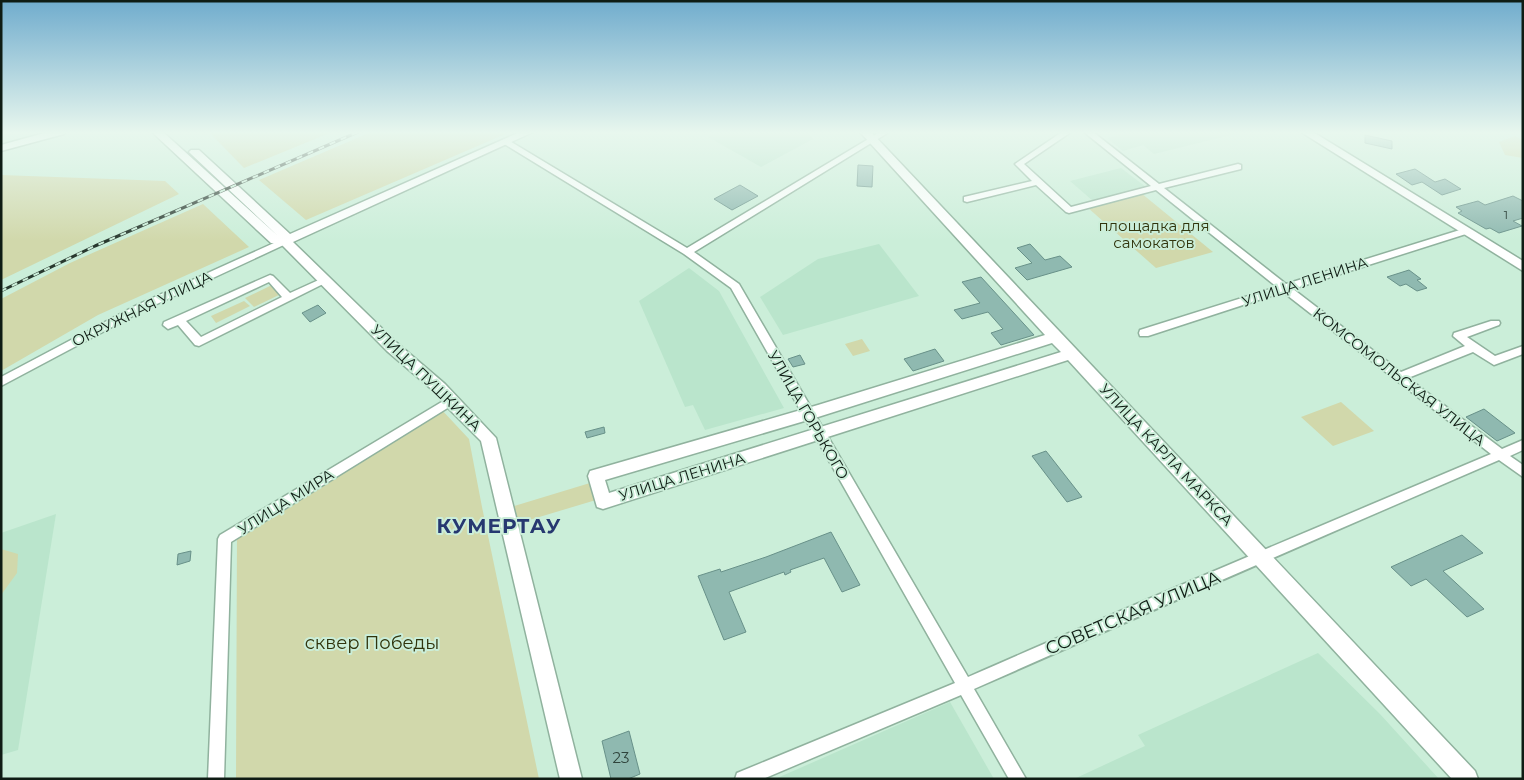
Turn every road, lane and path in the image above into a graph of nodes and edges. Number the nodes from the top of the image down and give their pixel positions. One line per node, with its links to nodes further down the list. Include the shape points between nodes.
1 (197, 168): 15 (main road, УЛИЦА ПУШКИНА, via 275,240)
2 (212, 168): 15 (main road, УЛИЦА ПУШКИНА, via 284,233)
3 (446, 168): 15 (main road)
4 (549, 168): 16 (street, УЛИЦА ГОРЬКОГО)
5 (818, 168): 16 (street)
6 (899, 168): 25 (main road, УЛИЦА КАРЛА МАРКСА)
7 (1024, 168): 11 (street)
8 (1134, 168): 12 (street, КОМСОМОЛЬСКАЯ УЛИЦА)
9 (1232, 168): 12 (street)
10 (1365, 168): 14 (main road)
11 (1038, 182): 12 (street, via 1069,210); 13 (street)
12 (1158, 187): 19 (street, КОМСОМОЛЬСКАЯ УЛИЦА)
13 (968, 199)
14 (1466, 231): 17 (main road); 19 (street, УЛИЦА ЛЕНИНА)
15 (284, 241): 18 (main road, УЛИЦА ПУШКИНА); 30 (street, ОКРУЖНАЯ УЛИЦА, via 150,303)
16 (687, 252): 32 (street, УЛИЦА ГОРЬКОГО, via 735,286)
17 (1523, 267)
18 (326, 280): 20 (street); 31 (main road, УЛИЦА ПУШКИНА, via 392,347 440,388)
19 (1286, 288): 24 (street, УЛИЦА ЛЕНИНА); 29 (street, КОМСОМОЛЬСКАЯ УЛИЦА)
20 (289, 298): 21 (street, via 270,278); 21 (street, via 199,342)
21 (180, 320): 23 (street)
22 (1494, 323): 26 (street, via 1458,336)
23 (168, 325)
24 (1144, 333)
25 (1055, 337): 28 (main road, УЛИЦА КАРЛА МАРКСА); 32 (main road, УЛИЦА ЛЕНИНА)
26 (1474, 347): 27 (street, via 1494,361); 29 (street)
27 (1523, 350)
28 (1071, 354): 33 (main road, УЛИЦА ЛЕНИНА); 37 (main road, УЛИЦА КАРЛА МАРКСА)
29 (1400, 377): 35 (street, КОМСОМОЛЬСКАЯ УЛИЦА)
30 (1, 382)
31 (450, 402): 39 (street, УЛИЦА МИРА, via 225,539); 40 (main road, УЛИЦА ПУШКИНА, via 488,438)
32 (808, 414): 33 (street, УЛИЦА ГОРЬКОГО); 33 (main road, УЛИЦА ЛЕНИНА, via 596,476 603,502)
33 (820, 434): 38 (street, УЛИЦА ГОРЬКОГО)
34 (1523, 445): 35 (street, СОВЕТСКАЯ УЛИЦА)
35 (1499, 454): 36 (street, КОМСОМОЛЬСКАЯ УЛИЦА); 37 (street, СОВЕТСКАЯ УЛИЦА)
36 (1523, 472)
37 (1262, 557): 38 (street, СОВЕТСКАЯ УЛИЦА); 43 (main road, УЛИЦА КАРЛА МАРКСА)
38 (965, 684): 41 (street, СОВЕТСКАЯ УЛИЦА); 42 (street, УЛИЦА ГОРЬКОГО)
39 (216, 779)
40 (571, 779)
41 (743, 779)
42 (1018, 779)
43 (1467, 779)

